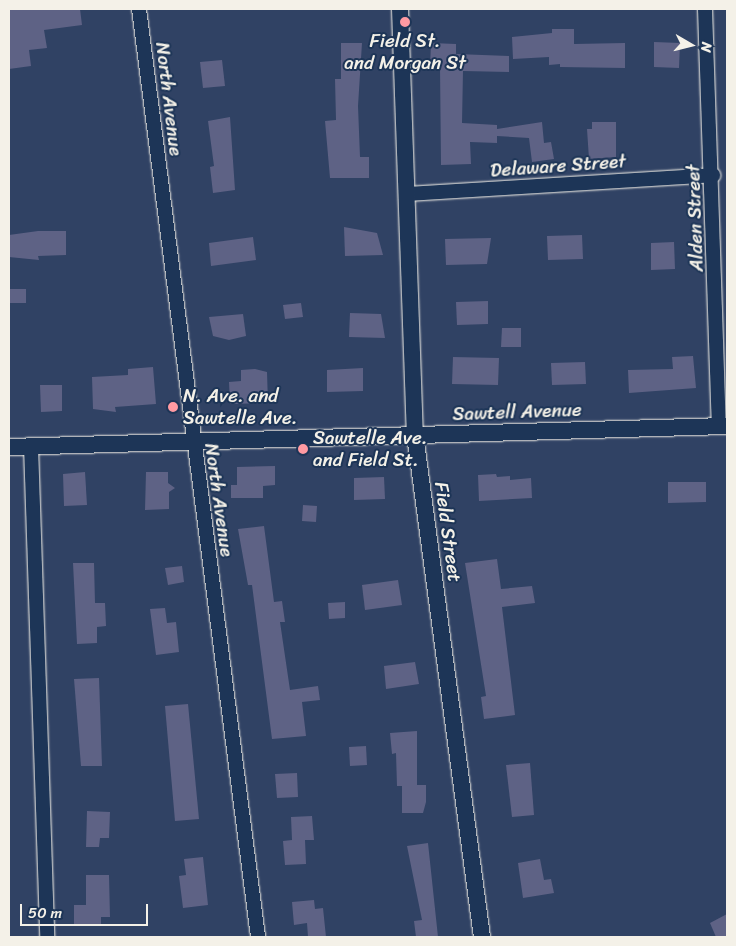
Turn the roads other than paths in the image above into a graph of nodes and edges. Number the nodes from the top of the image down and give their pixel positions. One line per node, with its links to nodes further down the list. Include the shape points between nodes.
1 (139, 9): 8 (street, North Avenue)
2 (400, 9): 5 (street, Field Street)
3 (706, 9): 4 (street, Alden Street)
4 (713, 175): 5 (street, Delaware Street); 6 (street, Alden Street)
5 (406, 194): 7 (street, Field Street)
6 (723, 426): 7 (street, Sawtell Avenue)
7 (414, 435): 8 (street, Sawtell Avenue); 13 (street, Field Street)
8 (193, 441): 9 (street, Sawtell Avenue); 12 (street, North Avenue)
9 (31, 446): 10 (street, Sawtell Avenue); 11 (street)
10 (9, 447)
11 (47, 937)
12 (258, 937)
13 (482, 937)

